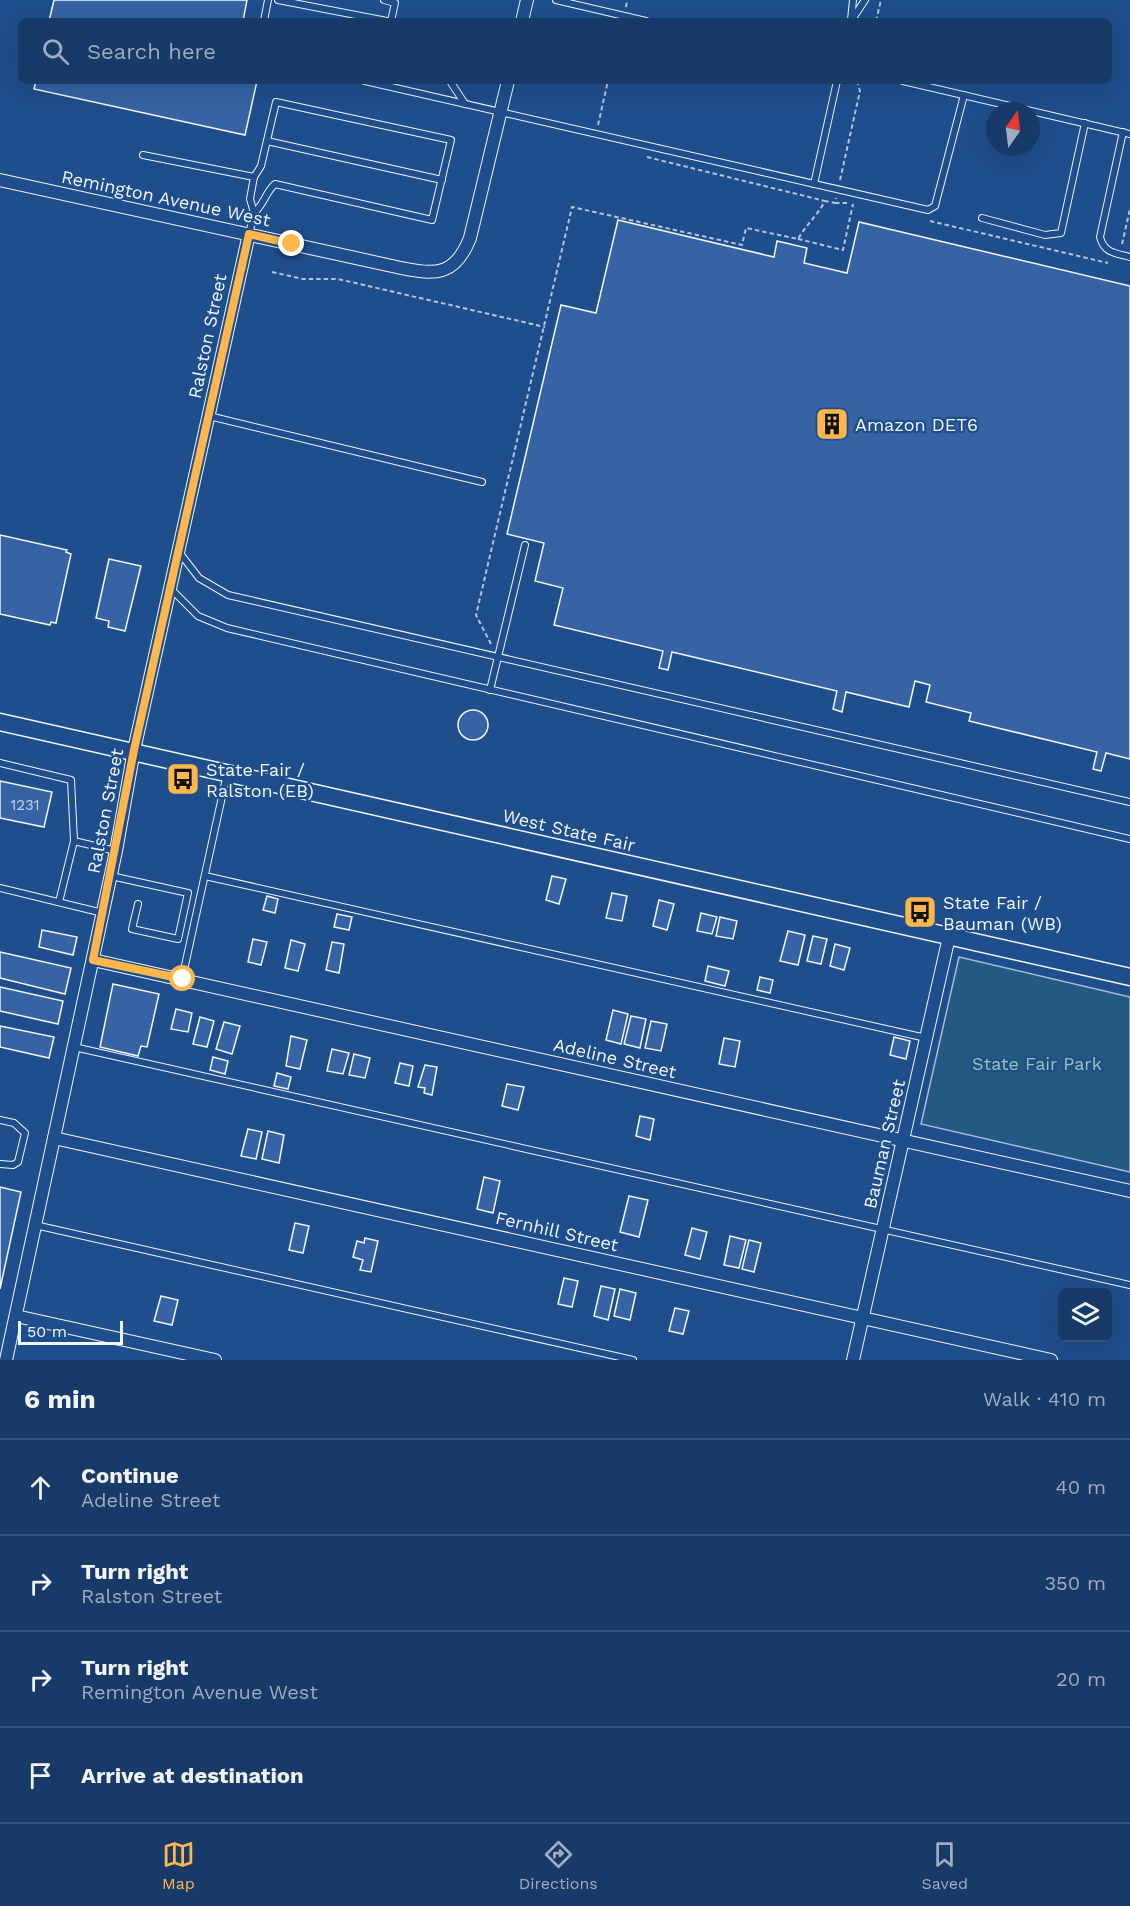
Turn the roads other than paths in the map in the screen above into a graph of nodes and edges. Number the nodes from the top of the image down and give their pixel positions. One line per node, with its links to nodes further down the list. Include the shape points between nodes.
1 (268, 0): 8 (lane)
2 (278, 0): 9 (lane)
3 (384, 0): 10 (lane, via 395,3)
4 (527, 0): 11 (street)
5 (556, 0): 12 (lane)
6 (853, 0): 13 (lane)
7 (865, 0): 14 (lane)
8 (265, 18)
9 (373, 18)
10 (390, 18)
11 (523, 18)
12 (633, 18)
13 (851, 18)
14 (853, 18)
15 (379, 84): 21 (lane)
16 (403, 84): 21 (lane)
17 (452, 84): 23 (lane)
18 (507, 84): 24 (street)
19 (836, 84): 32 (lane)
20 (916, 84): 22 (lane)
21 (402, 89): 23 (lane)
22 (964, 95): 25 (lane); 32 (lane, via 935,206 928,210)
23 (465, 104): 24 (lane)
24 (501, 111): 32 (lane); 35 (street, Remington Avenue West, via 474,225 461,258 445,270 434,273 401,268)
25 (1085, 123): 26 (lane); 34 (lane, via 1061,234 1045,235)
26 (1126, 133): 36 (lane, via 1100,237 1107,251)
27 (267, 141): 29 (lane); 31 (lane); 31 (lane, via 276,102 451,140)
28 (143, 155): 29 (lane)
29 (254, 177): 33 (lane, via 250,199)
30 (0, 180): 35 (street, Remington Avenue West)
31 (442, 180): 33 (lane, via 432,220 275,184 266,191 264,204)
32 (814, 184)
33 (254, 213): 35 (lane)
34 (982, 218)
35 (249, 234): 37 (street, Ralston Street)
36 (1130, 257)
37 (208, 416): 38 (lane); 40 (street, Ralston Street)
38 (482, 482)
39 (525, 545): 42 (lane)
40 (179, 552): 41 (street, Ralston Street); 42 (lane, via 199,578 228,594)
41 (171, 589): 43 (lane, via 198,616 227,628); 45 (street, Ralston Street)
42 (498, 658): 43 (lane); 48 (lane)
43 (490, 690): 49 (lane)
44 (0, 722): 45 (street, West State Fair)
45 (134, 750): 47 (street, West State Fair); 51 (street, Ralston Street)
46 (0, 763): 50 (lane, via 70,780)
47 (227, 773): 53 (lane); 58 (street, West State Fair)
48 (1130, 802)
49 (1130, 839)
50 (74, 841): 51 (lane); 55 (lane)
51 (116, 851): 52 (street, Ralston Street)
52 (111, 876): 56 (lane, via 188,893 178,939 132,929); 57 (street, Ralston Street)
53 (205, 876): 61 (lane); 62 (lane)
54 (0, 888): 55 (lane)
55 (59, 902): 57 (lane)
56 (138, 904)
57 (103, 913): 59 (street, Ralston Street)
58 (949, 937): 60 (street, West State Fair); 62 (street, Bauman Street)
59 (93, 960): 61 (street, Adeline Street); 63 (street, Ralston Street)
60 (1130, 977)
61 (183, 979): 66 (street, Adeline Street)
62 (926, 1038): 66 (street, Bauman Street)
63 (74, 1047): 65 (street, Ralston Street); 70 (lane)
64 (0, 1120): 67 (lane, via 14,1123 25,1133 18,1162)
65 (54, 1138): 69 (street, Ralston Street); 73 (street, Fernhill Street)
66 (903, 1140): 68 (street, Adeline Street); 70 (street, Bauman Street)
67 (0, 1164)
68 (1130, 1191)
69 (35, 1225): 72 (street, Ralston Street); 76 (lane)
70 (883, 1230): 71 (lane); 73 (street, Bauman Street)
71 (1130, 1285)
72 (16, 1316): 74 (street, Ralston Street); 75 (street)
73 (863, 1318): 77 (street, Bauman Street); 78 (street, Fernhill Street)
74 (6, 1360)
75 (215, 1360)
76 (633, 1360)
77 (854, 1360)
78 (1051, 1360)

